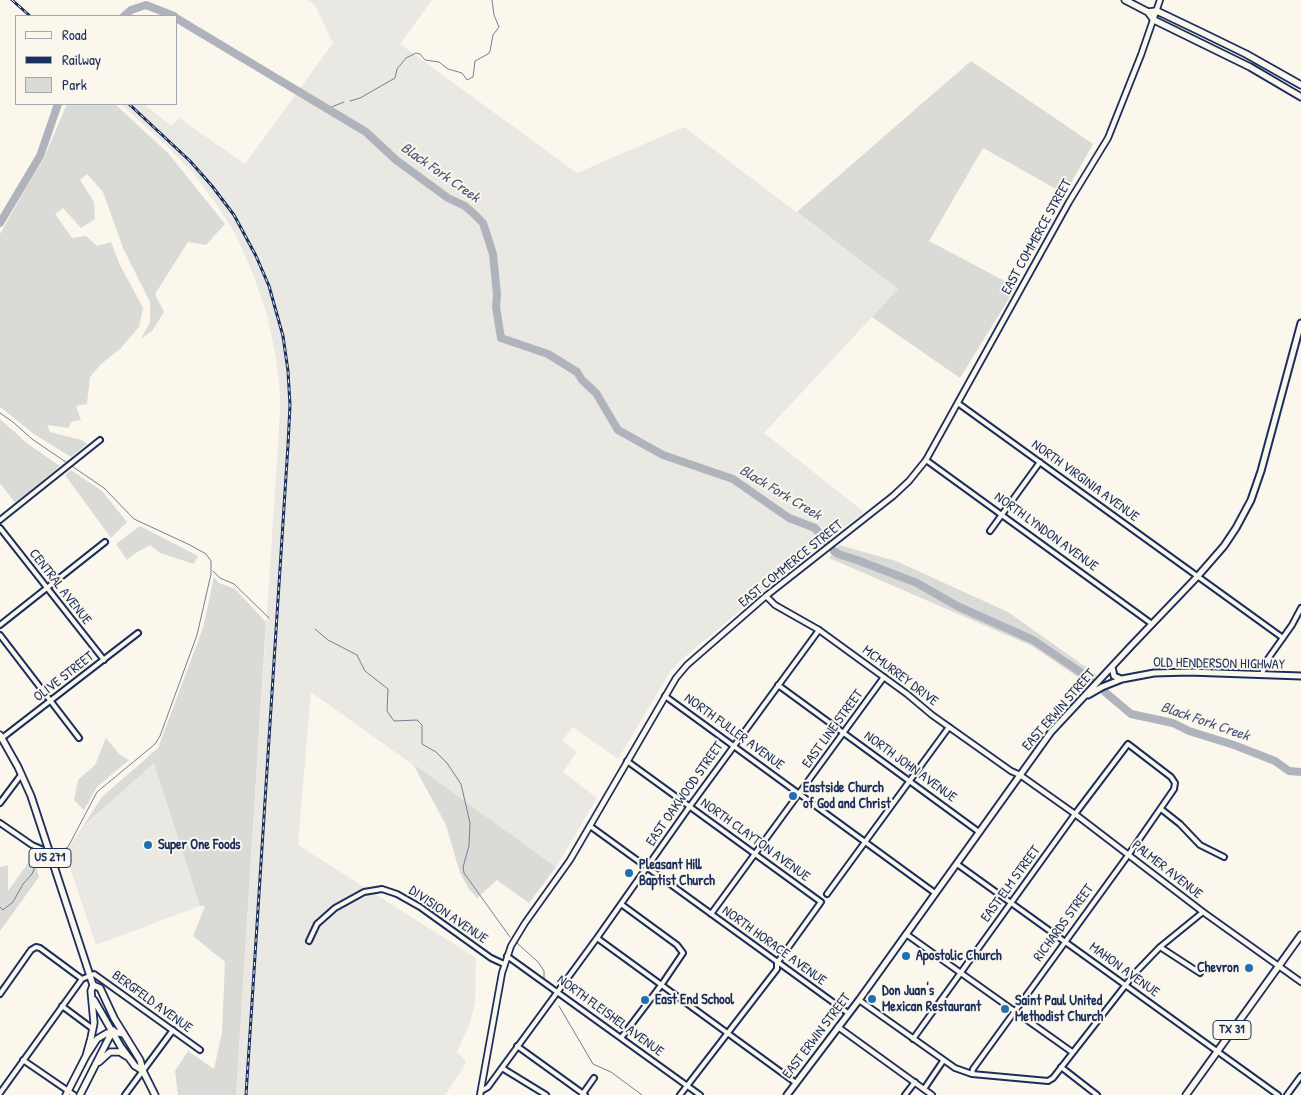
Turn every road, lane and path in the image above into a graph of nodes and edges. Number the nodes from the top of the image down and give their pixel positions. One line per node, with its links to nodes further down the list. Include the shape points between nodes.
1 (1125, 0): 4 (main road)
2 (1160, 0): 3 (street, EAST COMMERCE STREET)
3 (1156, 11): 4 (main road); 5 (street, EAST COMMERCE STREET); 6 (main road, via 1241,51)
4 (1148, 12): 5 (main road)
5 (1154, 20): 7 (main road, via 1250,67); 9 (street, EAST COMMERCE STREET, via 1108,138 1069,202)
6 (1301, 85)
7 (1301, 97)
8 (1301, 323): 18 (main road, EAST ERWIN STREET, via 1255,490 1224,546)
9 (959, 404): 11 (street, EAST COMMERCE STREET); 12 (street, NORTH VIRGINIA AVENUE)
10 (100, 440): 14 (street)
11 (926, 460): 13 (street, NORTH LYNDON AVENUE); 20 (street, EAST COMMERCE STREET, via 888,501)
12 (1040, 462): 13 (street); 18 (street, NORTH VIRGINIA AVENUE)
13 (1002, 514): 16 (street); 23 (street, NORTH LYNDON AVENUE)
14 (0, 520)
15 (0, 528): 19 (street, CENTRAL AVENUE)
16 (990, 531)
17 (105, 542): 19 (street)
18 (1197, 577): 23 (main road, EAST ERWIN STREET); 27 (street, NORTH VIRGINIA AVENUE)
19 (46, 588): 22 (street); 28 (street, CENTRAL AVENUE)
20 (766, 596): 24 (street, MCMURREY DRIVE, via 775,605); 35 (street, EAST COMMERCE STREET, via 686,665)
21 (1301, 608): 27 (street)
22 (0, 624)
23 (1152, 624): 29 (main road, EAST ERWIN STREET)
24 (819, 630): 32 (street, MCMURREY DRIVE); 34 (street, EAST OAKWOOD STREET)
25 (138, 633): 28 (street, OLIVE STREET)
26 (0, 635): 37 (street)
27 (1283, 638): 30 (street, via 1265,664)
28 (104, 660): 37 (street, OLIVE STREET)
29 (1112, 667): 33 (main road, via 1114,676); 36 (main road, EAST ERWIN STREET)
30 (1262, 675): 31 (main road, OLD HENDERSON HIGHWAY); 33 (main road, OLD HENDERSON HIGHWAY, via 1165,672)
31 (1301, 676)
32 (884, 678): 38 (street, MCMURREY DRIVE); 39 (street, EAST LINE STREET)
33 (1122, 679): 36 (main road, OLD HENDERSON HIGHWAY)
34 (778, 685): 39 (street, NORTH JOHN AVENUE); 42 (street, EAST OAKWOOD STREET)
35 (665, 696): 42 (street, NORTH FULLER AVENUE); 43 (street, EAST COMMERCE STREET)
36 (1082, 699): 45 (main road, EAST ERWIN STREET)
37 (51, 701): 40 (street, OLIVE STREET); 41 (street)
38 (949, 727): 45 (street, MCMURREY DRIVE); 46 (street)
39 (844, 732): 46 (street, NORTH JOHN AVENUE); 48 (street, EAST LINE STREET)
40 (1, 736): 44 (main road, US 271)
41 (79, 738)
42 (734, 746): 48 (street, NORTH FULLER AVENUE); 50 (street, EAST OAKWOOD STREET)
43 (627, 761): 50 (street, NORTH CLAYTON AVENUE); 54 (street, EAST COMMERCE STREET)
44 (22, 774): 49 (street); 57 (main road, US 271)
45 (1020, 775): 52 (street, PALMER AVENUE); 55 (main road, EAST ERWIN STREET)
46 (909, 781): 55 (street, NORTH JOHN AVENUE); 56 (street)
47 (1175, 786): 51 (street, RICHARDS STREET); 52 (street, EAST ELM STREET, via 1166,772 1128,744)
48 (800, 794): 56 (street, NORTH FULLER AVENUE); 58 (street, EAST LINE STREET)
49 (0, 803)
50 (690, 806): 58 (street, NORTH CLAYTON AVENUE); 62 (street, EAST OAKWOOD STREET)
51 (1160, 810): 59 (street, RICHARDS STREET); 60 (street, via 1180,824 1200,845)
52 (1075, 814): 59 (street, PALMER AVENUE); 65 (street, EAST ELM STREET)
53 (0, 823): 57 (street)
54 (590, 826): 62 (street, NORTH HORACE AVENUE); 75 (street, EAST COMMERCE STREET, via 518,933)
55 (979, 832): 61 (main road, EAST ERWIN STREET)
56 (866, 842): 63 (street, NORTH FULLER AVENUE); 64 (street)
57 (48, 852): 81 (main road, US 271)
58 (756, 853): 68 (street, EAST LINE STREET); 76 (street, NORTH CLAYTON AVENUE, via 821,902)
59 (1129, 854): 67 (street, PALMER AVENUE); 73 (street, RICHARDS STREET)
60 (1224, 857)
61 (957, 864): 63 (main road, EAST ERWIN STREET); 65 (street, MAHON AVENUE)
62 (647, 868): 66 (street, EAST OAKWOOD STREET); 68 (street, NORTH HORACE AVENUE)
63 (935, 893): 69 (main road, EAST ERWIN STREET)
64 (827, 894)
65 (1012, 902): 73 (street, MAHON AVENUE); 79 (street, EAST ELM STREET)
66 (621, 904): 71 (street, EAST OAKWOOD STREET); 84 (street, via 677,945 683,953)
67 (1203, 912): 74 (street); 78 (street, PALMER AVENUE)
68 (711, 914): 76 (street, NORTH HORACE AVENUE)
69 (906, 934): 79 (street); 90 (main road, EAST ERWIN STREET)
70 (1301, 935): 78 (main road, TX 31)
71 (597, 938): 84 (street); 87 (street, EAST OAKWOOD STREET)
72 (309, 941): 77 (street, DIVISION AVENUE, via 317,924 335,908 364,892 382,890 420,907)
73 (1065, 941): 85 (street, MAHON AVENUE); 92 (street, RICHARDS STREET)
74 (1160, 947): 80 (street); 85 (street)
75 (507, 956): 77 (street, EAST COMMERCE STREET); 87 (street, NORTH FLEISHEL AVENUE)
76 (777, 963): 93 (street, NORTH HORACE AVENUE); 99 (street, via 777,969)
77 (504, 964): 124 (street, EAST COMMERCE STREET)
78 (1279, 966): 83 (street, PALMER AVENUE); 105 (main road, TX 31)
79 (961, 973): 92 (street); 102 (street, EAST ELM STREET)
80 (1200, 973)
81 (90, 976): 82 (street); 86 (main road, US 271); 97 (street, BERGFELD AVENUE, via 94,974)
82 (82, 979): 88 (street, via 36,948 31,950); 91 (street)
83 (1301, 982)
84 (662, 984): 99 (street); 101 (street)
85 (1125, 984): 105 (street, MAHON AVENUE); 106 (street)
86 (93, 985): 89 (main road, US 271); 94 (main road, US 271, via 100,988)
87 (558, 992): 101 (street, NORTH FLEISHEL AVENUE); 103 (street, EAST OAKWOOD STREET)
88 (0, 994)
89 (92, 996): 96 (main road); 98 (main road, US 271)
90 (859, 1000): 93 (main road, EAST ERWIN STREET); 102 (street)
91 (62, 1006): 96 (street); 109 (street)
92 (1014, 1012): 106 (street); 115 (street, RICHARDS STREET)
93 (848, 1013): 95 (main road, EAST ERWIN STREET)
94 (114, 1018): 98 (main road); 100 (main road, US 271)
95 (838, 1027): 118 (street); 119 (main road, EAST ERWIN STREET)
96 (93, 1029): 107 (main road)
97 (173, 1030): 104 (street, BERGFELD AVENUE); 114 (street)
98 (112, 1032): 100 (main road); 107 (main road, via 99,1037); 108 (main road, US 271); 113 (main road)
99 (728, 1032): 119 (street); 120 (street)
100 (124, 1034): 114 (main road, US 271)
101 (621, 1038): 120 (street, NORTH FLEISHEL AVENUE)
102 (913, 1039): 110 (street)
103 (517, 1046): 112 (street, EAST OAKWOOD STREET); 125 (street)
104 (200, 1050)
105 (1217, 1051): 137 (main road, TX 31); 138 (street, MAHON AVENUE)
106 (1072, 1052): 111 (street)
107 (86, 1056): 123 (main road)
108 (130, 1059): 113 (main road, via 120,1052 110,1052); 114 (main road, US 271)
109 (23, 1060): 122 (street); 123 (street)
110 (943, 1061): 115 (street); 121 (street)
111 (1061, 1067): 115 (street, via 1048,1081); 136 (street)
112 (502, 1068): 124 (street, EAST OAKWOOD STREET); 130 (street)
113 (92, 1069): 127 (main road)
114 (143, 1071): 128 (street); 129 (main road, US 271)
115 (972, 1074)
116 (1301, 1076): 139 (street)
117 (594, 1078): 125 (street)
118 (915, 1082): 121 (street); 134 (street)
119 (796, 1083): 133 (main road, EAST ERWIN STREET)
120 (687, 1086): 131 (street); 132 (street, NORTH FLEISHEL AVENUE)
121 (924, 1089): 135 (street)
122 (0, 1093)
123 (67, 1093): 126 (street)
124 (480, 1093)
125 (583, 1094)
126 (74, 1095)
127 (80, 1095)
128 (125, 1095)
129 (155, 1095)
130 (546, 1095)
131 (680, 1095)
132 (700, 1095)
133 (787, 1095)
134 (905, 1095)
135 (932, 1095)
136 (1096, 1095)
137 (1186, 1095)
138 (1278, 1095)
139 (1287, 1095)

